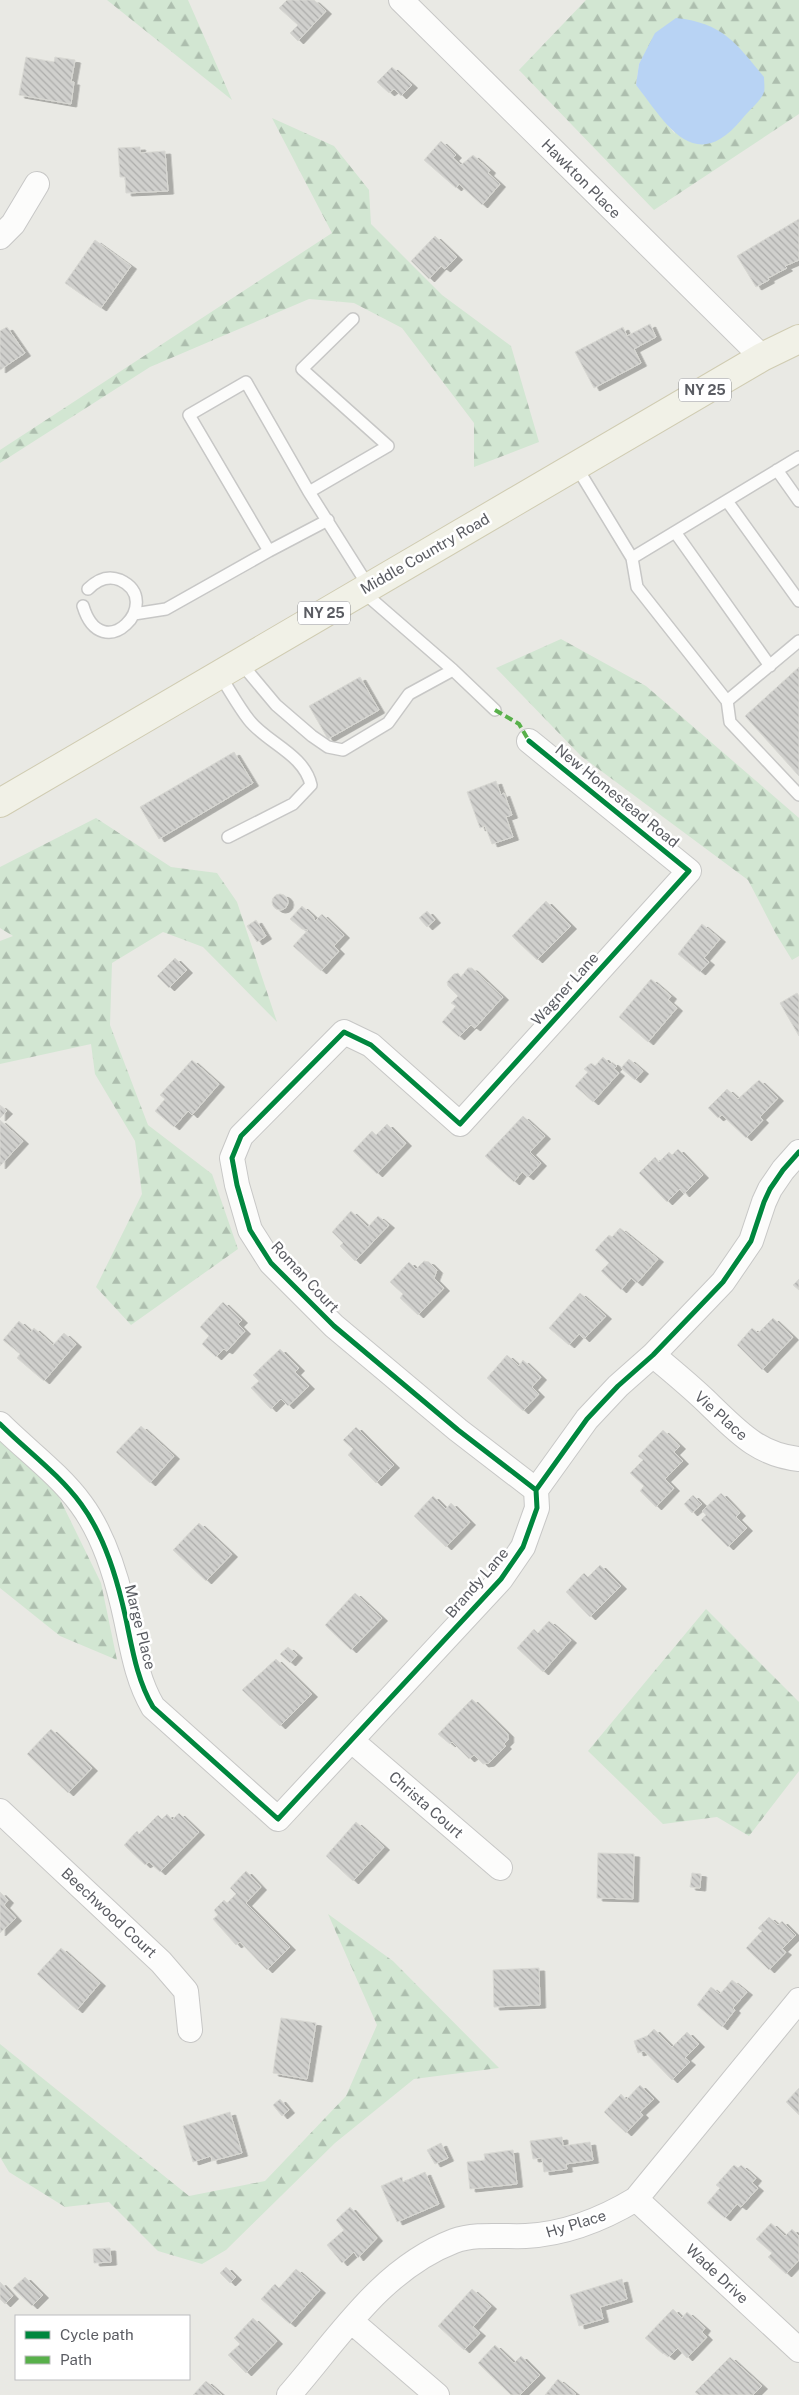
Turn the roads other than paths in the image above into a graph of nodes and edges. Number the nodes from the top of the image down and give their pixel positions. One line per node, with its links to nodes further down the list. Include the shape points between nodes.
1 (401, 0): 6 (street, Hawkton Place)
2 (37, 184): 3 (street, via 13,224)
3 (0, 237)
4 (353, 319): 10 (lane, via 302,369 388,446)
5 (799, 339): 6 (main road, Middle Country Road / NY 25)
6 (762, 357): 8 (main road, Middle Country Road / NY 25)
7 (799, 457): 9 (lane)
8 (576, 466): 16 (lane); 18 (main road, Middle Country Road / NY 25)
9 (777, 470): 11 (lane); 12 (lane)
10 (309, 492): 13 (lane); 15 (lane, via 246,382 189,415)
11 (727, 501): 14 (lane); 19 (lane)
12 (799, 501)
13 (328, 520): 15 (lane); 18 (lane)
14 (675, 532): 16 (lane); 23 (lane)
15 (269, 552): 21 (lane, via 166,609)
16 (632, 558): 26 (lane, via 637,588)
17 (88, 589): 21 (lane, via 109,578 126,584 135,597)
18 (366, 589): 24 (main road, Middle Country Road / NY 25); 25 (lane)
19 (799, 601)
20 (83, 606): 21 (lane, via 92,624 107,632 123,628)
21 (134, 614)
22 (799, 641): 23 (lane)
23 (770, 666): 26 (lane)
24 (230, 668): 25 (lane, via 312,736 328,747 344,750 388,723 409,694); 30 (main road, Middle Country Road / NY 25); 31 (lane, via 249,721 302,766 311,785 293,804)
25 (453, 670): 27 (lane)
26 (727, 700): 29 (lane, via 730,722)
27 (494, 710)
28 (529, 741): 32 (street, New Homestead Road)
29 (799, 795)
30 (0, 803)
31 (228, 837)
32 (689, 871): 33 (street, Wagner Lane)
33 (460, 1124): 38 (street, Roman Court, via 371,1045 344,1032 242,1136 232,1158 237,1185 250,1230 271,1263 334,1326 458,1430)
34 (799, 1152): 35 (street, via 783,1170 764,1202 744,1254 723,1282)
35 (653, 1355): 37 (street, Vie Place, via 756,1446); 38 (street, via 587,1419)
36 (0, 1424): 41 (street, Marge Place, via 81,1504 96,1530 122,1602 142,1685 154,1707)
37 (799, 1459)
38 (536, 1490): 39 (street, Brandy Lane, via 537,1508 524,1547 501,1579)
39 (352, 1741): 41 (street, Brandy Lane); 42 (street, Christa Court)
40 (0, 1812): 44 (street, Beechwood Court, via 161,1962 186,1991)
41 (278, 1820)
42 (500, 1868)
43 (799, 2000): 45 (street, Hy Place)
44 (190, 2030)
45 (636, 2199): 46 (street, Hy Place, via 616,2212 554,2234 490,2236 455,2241 401,2271); 47 (street, Wade Drive)
46 (351, 2321): 48 (street, Hy Place); 49 (street)
47 (799, 2350)
48 (289, 2395)
49 (437, 2395)

